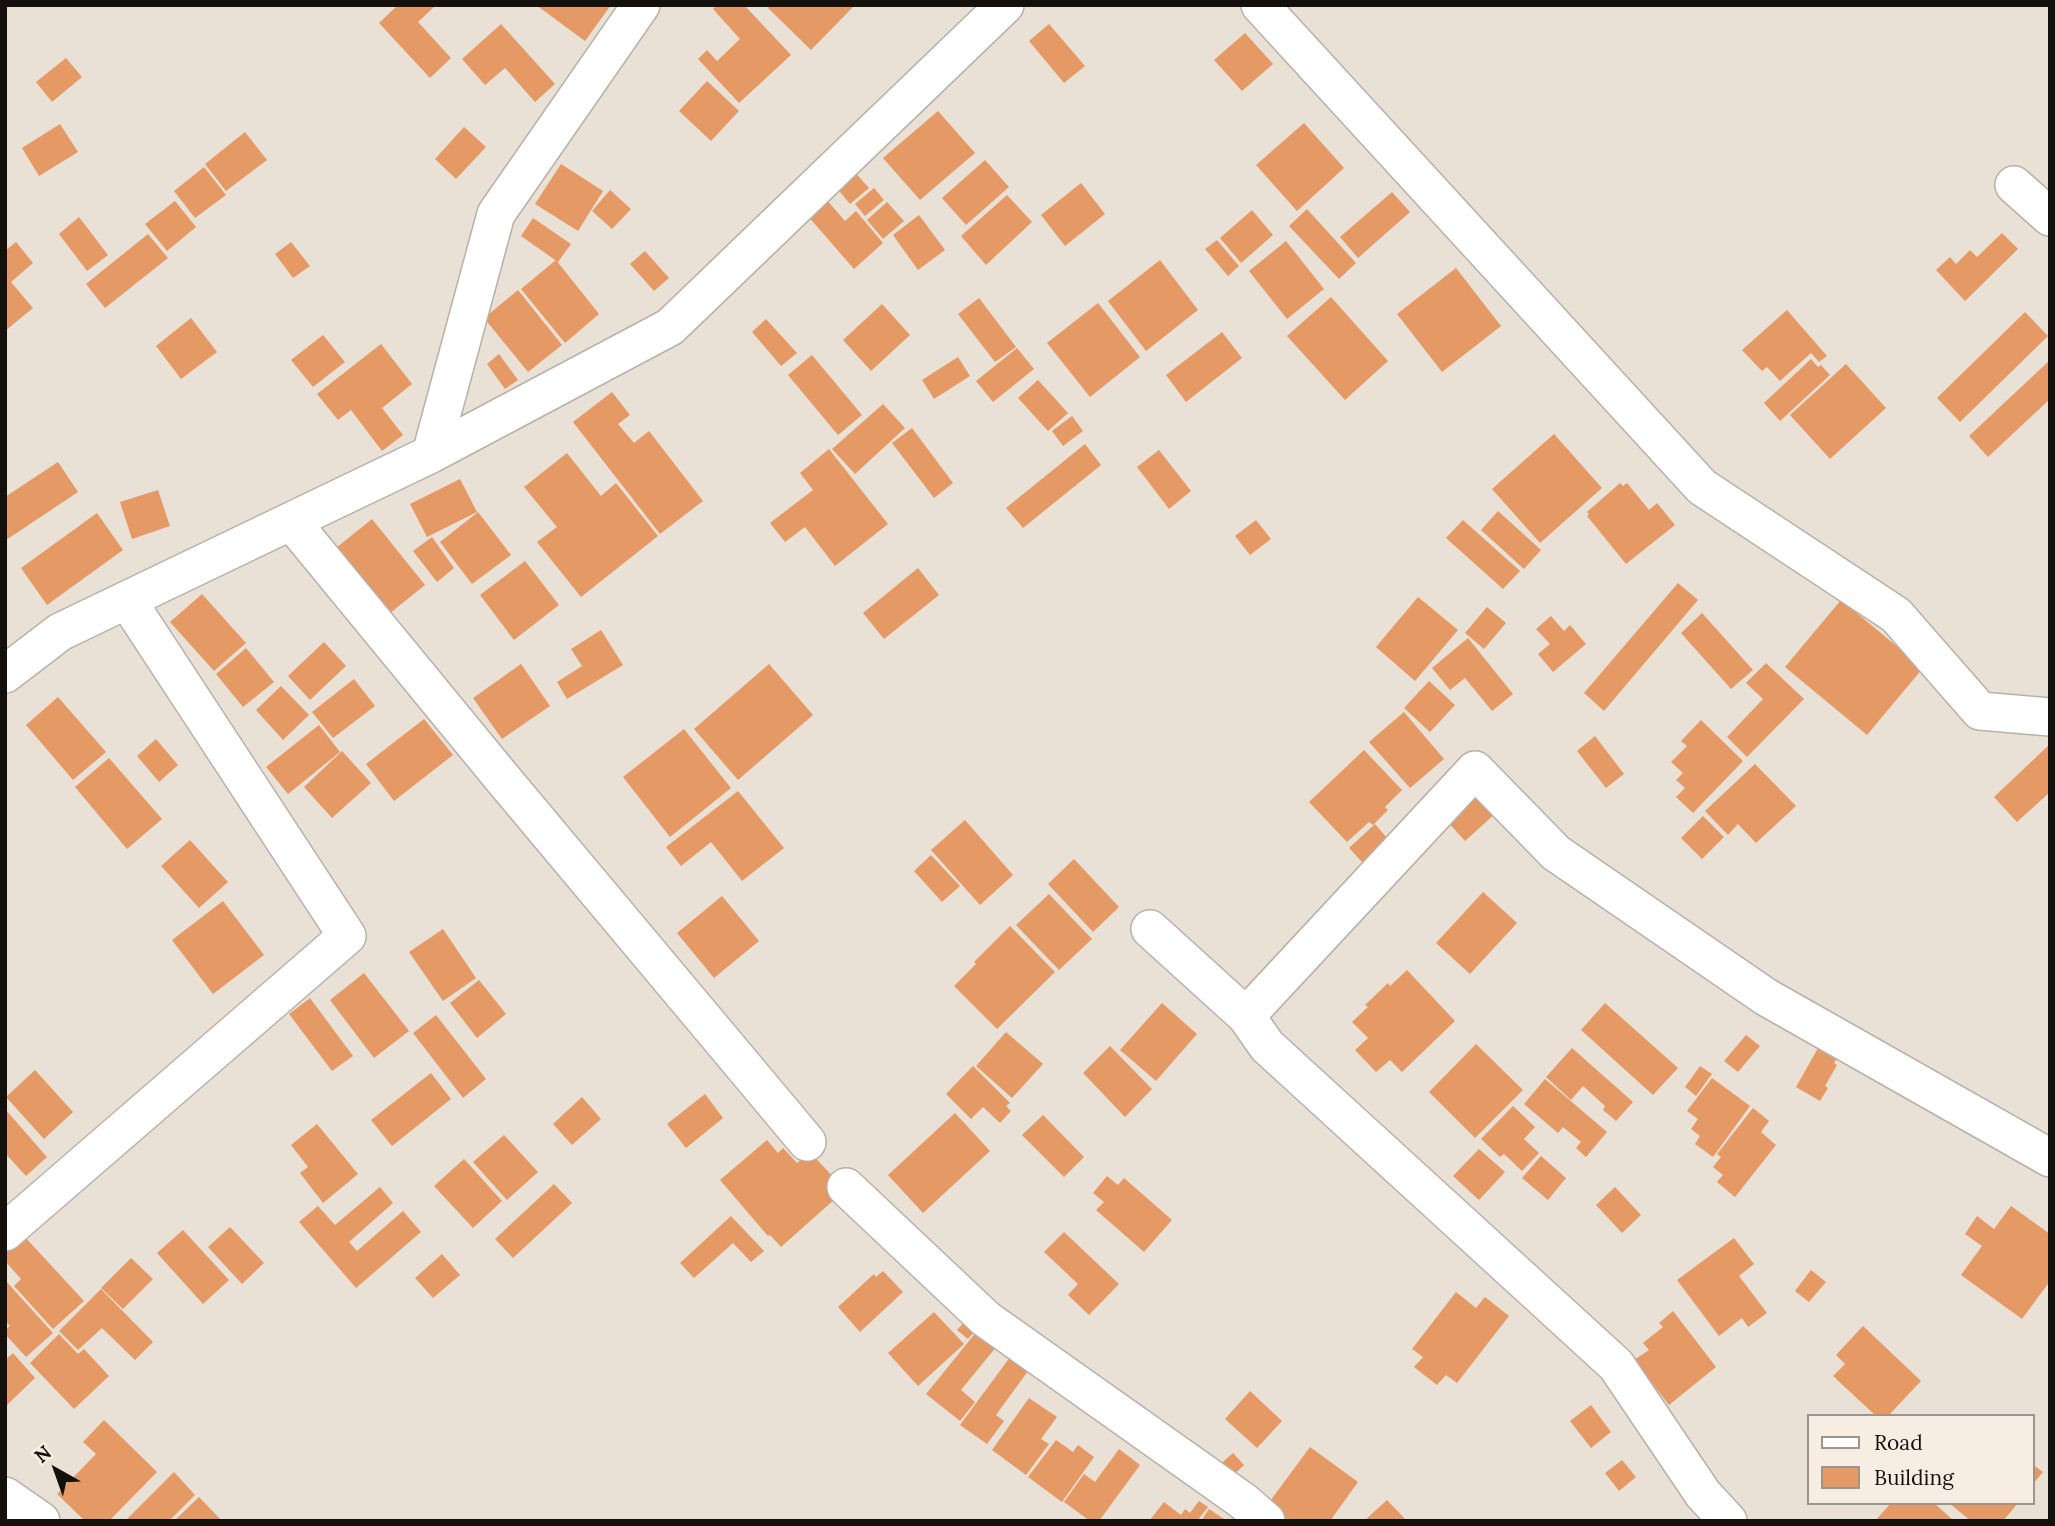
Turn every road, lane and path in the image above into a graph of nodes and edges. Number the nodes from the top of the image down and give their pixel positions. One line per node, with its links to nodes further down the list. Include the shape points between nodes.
1 (641, 5): 6 (street, via 496,214)
2 (1005, 5): 6 (street, via 670,327)
3 (1260, 5): 10 (street, via 1702,487 1896,615 1980,711)
4 (2014, 185): 5 (street)
5 (2050, 217)
6 (432, 454): 7 (street)
7 (291, 521): 8 (street); 13 (street)
8 (127, 600): 9 (street, via 60,632); 16 (street, via 347,936)
9 (5, 674)
10 (2050, 717)
11 (1150, 929): 12 (street)
12 (1246, 1016): 14 (street, via 1475,770 1556,853 1766,997); 20 (street, via 1267,1046 1616,1364 1703,1494)
13 (807, 1142)
14 (2050, 1158)
15 (846, 1187): 19 (street, via 986,1319)
16 (5, 1232)
17 (5, 1496): 18 (street)
18 (41, 1521)
19 (1266, 1521)
20 (1728, 1521)

